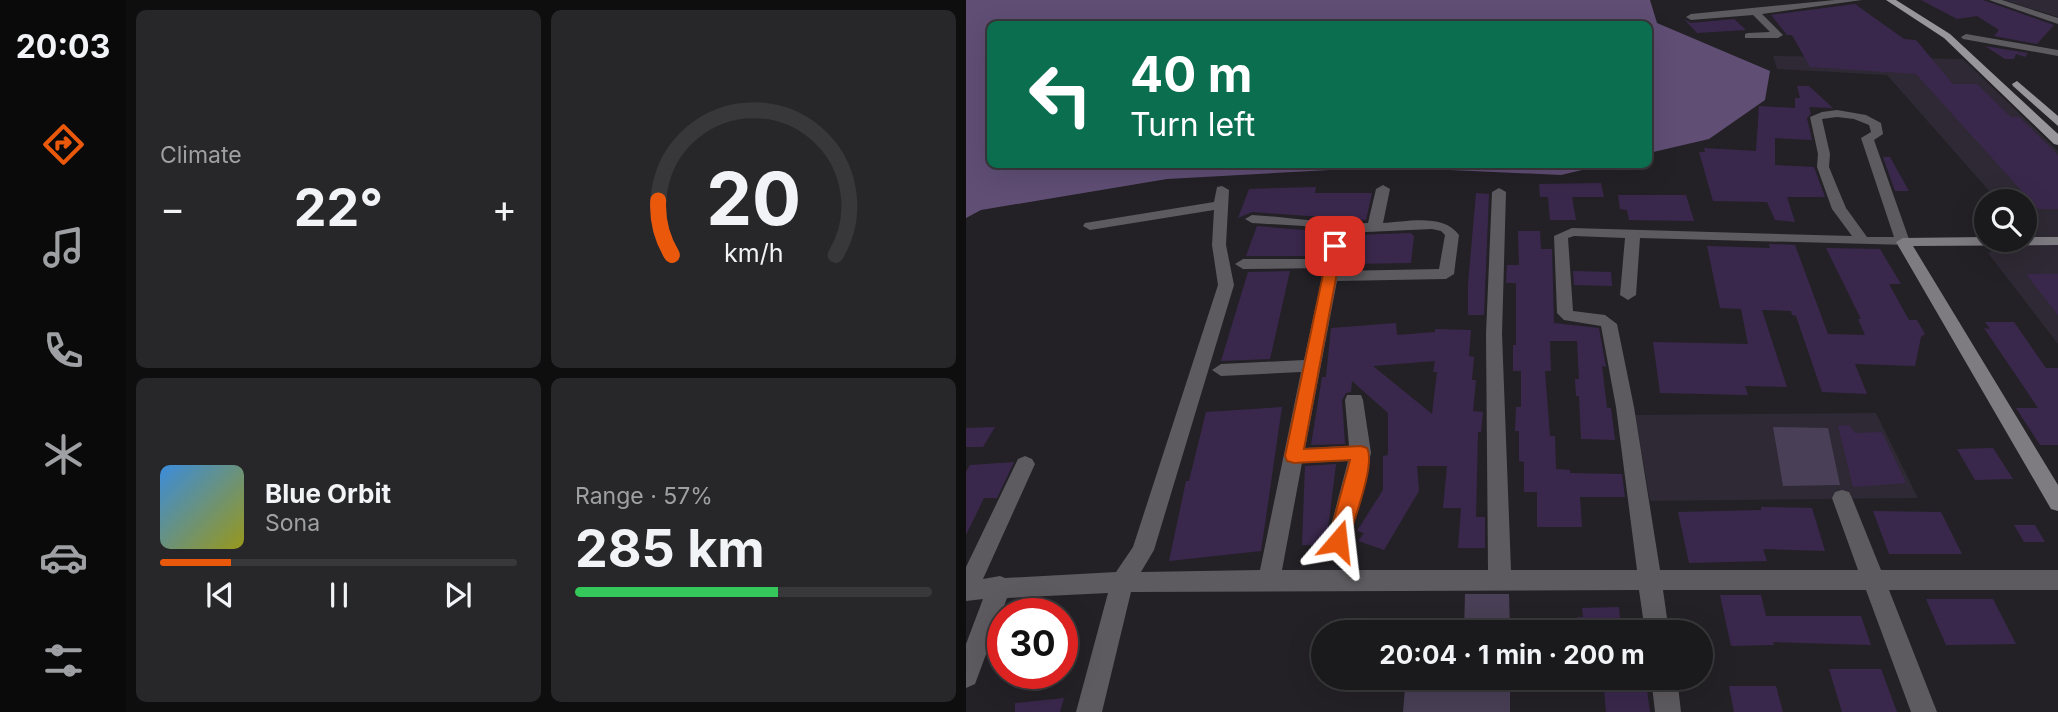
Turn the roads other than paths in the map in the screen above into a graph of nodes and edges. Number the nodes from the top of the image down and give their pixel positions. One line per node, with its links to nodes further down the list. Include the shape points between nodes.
1 (1858, 0): 5 (street)
2 (1890, 0): 14 (main road, via 1947,36)
3 (1906, 0): 9 (main road)
4 (1993, 0): 7 (street)
5 (1755, 12): 6 (street); 8 (street, via 1778,35)
6 (1691, 17)
7 (2058, 21)
8 (1748, 36)
9 (1966, 37): 10 (street); 11 (main road)
10 (2058, 53)
11 (1984, 55)
12 (2003, 72): 13 (main road)
13 (2058, 122)
14 (2058, 141)
15 (1383, 189): 19 (street)
16 (1499, 192): 41 (street, via 1494,334)
17 (1252, 219): 20 (street)
18 (1090, 226): 42 (street, via 1222,197 1219,245 1226,285 1143,550)
19 (1375, 226): 20 (street); 26 (street, via 1446,228 1452,234 1446,274)
20 (1339, 229): 26 (street)
21 (1633, 234): 22 (street); 27 (street); 38 (street, via 1563,234 1565,313 1575,318 1601,318 1609,324)
22 (1862, 240): 24 (street); 24 (street, via 1839,209 1823,167 1816,117 1824,114 1868,118 1875,123 1877,135 1867,138)
23 (2058, 241): 24 (street)
24 (1903, 242): 35 (street)
25 (1244, 264): 26 (street)
26 (1331, 269): 28 (street)
27 (1628, 295)
28 (1312, 366): 29 (street); 32 (street)
29 (1221, 370)
30 (1354, 400): 31 (street)
31 (1361, 453): 32 (street); 36 (street)
32 (1294, 456): 37 (street)
33 (1025, 464): 44 (street)
34 (1842, 498): 39 (street)
35 (2058, 503)
36 (1338, 541)
37 (1269, 580): 41 (street); 42 (street)
38 (1651, 580): 39 (street); 41 (street); 45 (street)
39 (1875, 580): 40 (street); 50 (street)
40 (2058, 580)
41 (1500, 581)
42 (1122, 582): 43 (street); 48 (street)
43 (1000, 586): 44 (street); 46 (street)
44 (966, 590)
45 (1656, 620)
46 (966, 676)
47 (1665, 690): 49 (street)
48 (1089, 712)
49 (1668, 712)
50 (1923, 712)

